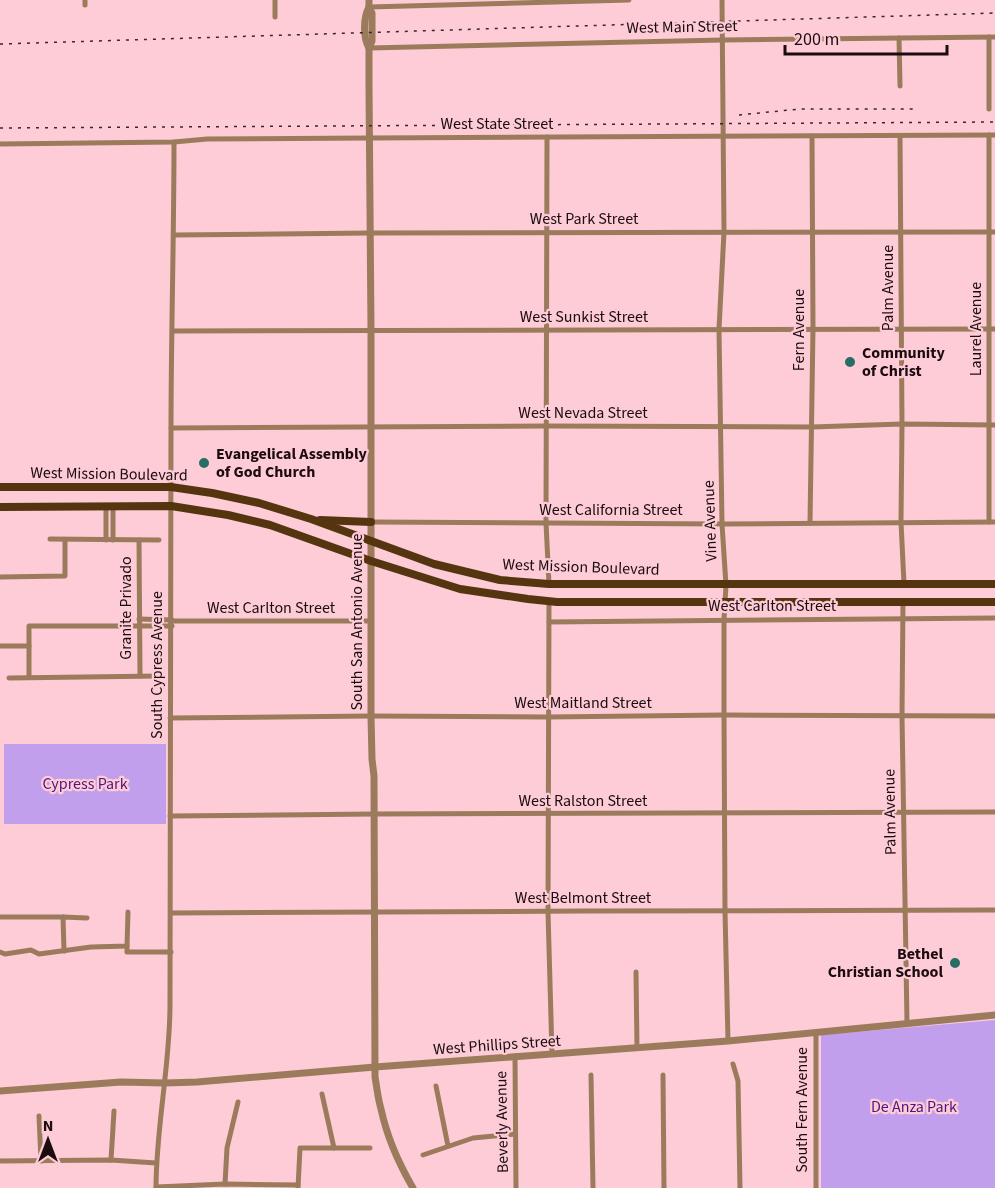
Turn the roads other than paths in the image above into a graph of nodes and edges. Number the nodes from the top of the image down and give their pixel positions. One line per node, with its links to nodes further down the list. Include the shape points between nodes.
1 (275, 0): 5 (street)
2 (628, 0): 4 (street)
3 (722, 0): 8 (street, Vine Avenue)
4 (369, 4): 9 (street, South San Antonio Avenue)
5 (275, 16)
6 (992, 37): 7 (street, West Main Street); 11 (street)
7 (899, 38): 8 (street, West Main Street); 10 (street)
8 (723, 40): 9 (street, West Main Street); 13 (street, Vine Avenue)
9 (369, 48): 17 (street, South San Antonio Avenue)
10 (900, 86)
11 (989, 109)
12 (992, 135): 15 (street, West State Street); 25 (street, Laurel Avenue)
13 (724, 136): 14 (street, West State Street); 16 (street, West State Street); 23 (street, Vine Avenue)
14 (812, 136): 15 (street, West State Street); 24 (street, Fern Avenue)
15 (900, 136): 20 (street, Palm Avenue)
16 (547, 137): 17 (street, West State Street); 22 (street)
17 (370, 138): 18 (street, West State Street); 21 (street, South San Antonio Avenue)
18 (174, 142): 19 (street, West State Street); 26 (street, South Cypress Avenue)
19 (0, 144)
20 (901, 231): 24 (street, West Park Street); 25 (street, West Park Street); 29 (street, Palm Avenue)
21 (370, 232): 22 (street, West Park Street); 26 (street, West Park Street); 31 (street, South San Antonio Avenue)
22 (547, 232): 23 (street, West Park Street); 33 (street)
23 (724, 232): 24 (street, West Park Street); 28 (street, Vine Avenue)
24 (812, 232): 27 (street, Fern Avenue)
25 (992, 232): 30 (street, Laurel Avenue)
26 (174, 235): 32 (street, South Cypress Avenue)
27 (813, 328): 28 (street, West Sunkist Street); 29 (street, West Sunkist Street); 39 (street, Fern Avenue)
28 (719, 329): 33 (street, West Sunkist Street); 38 (street, Vine Avenue)
29 (901, 329): 30 (street, West Sunkist Street); 34 (street, Palm Avenue)
30 (992, 329): 35 (street, Laurel Avenue)
31 (371, 330): 32 (street, West Sunkist Street); 33 (street, West Sunkist Street); 37 (street, South San Antonio Avenue)
32 (172, 331): 40 (street, South Cypress Avenue)
33 (546, 331): 36 (street)
34 (902, 424): 35 (street, West Nevada Street); 39 (street, West Nevada Street); 48 (street, Palm Avenue)
35 (992, 425): 49 (street, Laurel Avenue)
36 (546, 426): 37 (street, West Nevada Street); 38 (street, West Nevada Street); 50 (street)
37 (370, 427): 40 (street, West Nevada Street); 47 (street, South San Antonio Avenue)
38 (721, 427): 39 (street, West Nevada Street); 52 (street, Vine Avenue)
39 (812, 427): 51 (street, Fern Avenue)
40 (171, 428): 42 (street, South Cypress Avenue)
41 (0, 487): 42 (main road, West Mission Boulevard)
42 (171, 487): 43 (street, South Cypress Avenue); 46 (main road, West Mission Boulevard, via 259,503)
43 (171, 506): 45 (main road, West Mission Boulevard); 59 (main road, West Mission Boulevard, via 270,525); 73 (street, South Cypress Avenue)
44 (0, 507): 45 (main road, West Mission Boulevard)
45 (109, 507): 55 (street, Granite Privado)
46 (311, 519): 47 (main road); 58 (main road, West Mission Boulevard)
47 (371, 522): 50 (street, West California Street); 58 (street, South San Antonio Avenue)
48 (901, 522): 49 (street, West California Street); 51 (street, West California Street); 63 (street, Palm Avenue)
49 (992, 522)
50 (546, 523): 52 (street, West California Street); 61 (street)
51 (810, 523): 52 (street, West California Street)
52 (722, 524): 62 (street, Vine Avenue)
53 (50, 539): 54 (street)
54 (65, 540): 55 (street); 60 (street, via 66,576)
55 (110, 540): 56 (street)
56 (139, 540): 57 (street); 75 (street, Granite Privado)
57 (159, 540)
58 (371, 541): 59 (street, South San Antonio Avenue); 61 (main road, West Mission Boulevard, via 434,564 500,580)
59 (371, 561): 65 (main road, West Mission Boulevard, via 460,589); 72 (street, South San Antonio Avenue)
60 (0, 577)
61 (549, 584): 62 (main road, West Mission Boulevard)
62 (726, 585): 63 (main road, West Mission Boulevard); 68 (street, Vine Avenue)
63 (904, 585): 64 (main road, West Mission Boulevard)
64 (995, 585)
65 (549, 601): 68 (main road, West Mission Boulevard); 74 (street)
66 (903, 601): 67 (main road, West Mission Boulevard); 68 (main road, West Mission Boulevard); 70 (street, Palm Avenue)
67 (995, 602)
68 (725, 603): 71 (street, Vine Avenue)
69 (995, 618): 70 (street, West Carlton Street)
70 (903, 619): 71 (street, West Carlton Street); 84 (street, Palm Avenue)
71 (724, 620): 74 (street, West Carlton Street); 82 (street, Vine Avenue)
72 (371, 621): 73 (street, West Carlton Street); 83 (street, South San Antonio Avenue)
73 (172, 622): 75 (street, West Carlton Street); 87 (street, South Cypress Avenue)
74 (549, 622): 86 (street)
75 (139, 623): 77 (street, West Carlton Street, via 29,626); 78 (street, Granite Privado)
76 (0, 646): 77 (street)
77 (29, 646): 80 (street)
78 (140, 676): 79 (street); 80 (street)
79 (159, 676)
80 (29, 677): 81 (street)
81 (9, 678)
82 (724, 715): 84 (street, West Maitland Street); 86 (street, West Maitland Street); 92 (street, Vine Avenue)
83 (371, 716): 86 (street, West Maitland Street); 87 (street, West Maitland Street); 90 (street, South San Antonio Avenue)
84 (902, 716): 85 (street, West Maitland Street); 88 (street, Palm Avenue)
85 (995, 716)
86 (548, 717): 91 (street)
87 (170, 718): 93 (street, South Cypress Avenue)
88 (903, 812): 89 (street, West Ralston Street); 92 (street, West Ralston Street); 94 (street, Palm Avenue)
89 (995, 812)
90 (374, 814): 91 (street, West Ralston Street); 93 (street, West Ralston Street); 96 (street, South San Antonio Avenue)
91 (549, 814): 92 (street, West Ralston Street); 99 (street)
92 (725, 814): 97 (street, Vine Avenue)
93 (170, 816): 100 (street, South Cypress Avenue)
94 (905, 910): 95 (street, West Belmont Street); 97 (street, West Belmont Street); 110 (street, Palm Avenue)
95 (995, 910)
96 (375, 911): 99 (street, West Belmont Street); 100 (street, West Belmont Street); 117 (street, South San Antonio Avenue)
97 (725, 911): 99 (street, West Belmont Street); 112 (street, Vine Avenue)
98 (128, 912): 104 (street)
99 (548, 912): 114 (street)
100 (171, 913): 107 (street, South Cypress Avenue)
101 (0, 917): 102 (street)
102 (63, 917): 103 (street); 105 (street)
103 (87, 918)
104 (128, 946): 105 (street); 107 (street, via 127,952)
105 (64, 951): 106 (street)
106 (0, 952)
107 (171, 952): 120 (street, South Cypress Avenue)
108 (636, 972): 113 (street)
109 (995, 1015): 110 (street, West Phillips Street)
110 (907, 1023): 111 (street, West Phillips Street)
111 (816, 1032): 112 (street, West Phillips Street); 144 (street, South Fern Avenue)
112 (728, 1041): 113 (street, West Phillips Street)
113 (637, 1048): 114 (street, West Phillips Street)
114 (552, 1054): 115 (street, West Phillips Street)
115 (514, 1056): 117 (street, West Phillips Street); 127 (street, Beverly Avenue)
116 (733, 1064): 143 (street, via 738,1081)
117 (375, 1067): 120 (street, West Phillips Street); 139 (street, South San Antonio Avenue, via 381,1109 397,1157)
118 (591, 1075): 141 (street)
119 (663, 1075): 142 (street)
120 (165, 1083): 122 (street, West Phillips Street, via 121,1082); 135 (street, South Cypress Avenue)
121 (436, 1086): 128 (street)
122 (0, 1091)
123 (322, 1094): 129 (street)
124 (238, 1102): 136 (street, via 227,1148)
125 (114, 1111): 134 (street)
126 (39, 1116): 133 (street)
127 (515, 1134): 128 (street, via 473,1138); 140 (street, Beverly Avenue)
128 (448, 1146): 131 (street)
129 (334, 1148): 130 (street); 137 (street, via 300,1148)
130 (370, 1148)
131 (423, 1155)
132 (0, 1161): 133 (street)
133 (41, 1161): 134 (street)
134 (111, 1161): 135 (street)
135 (156, 1163): 138 (street, South Cypress Avenue)
136 (225, 1184): 137 (street); 138 (street)
137 (298, 1186)
138 (156, 1188)
139 (413, 1188)
140 (516, 1188)
141 (593, 1188)
142 (664, 1188)
143 (740, 1188)
144 (816, 1188)

